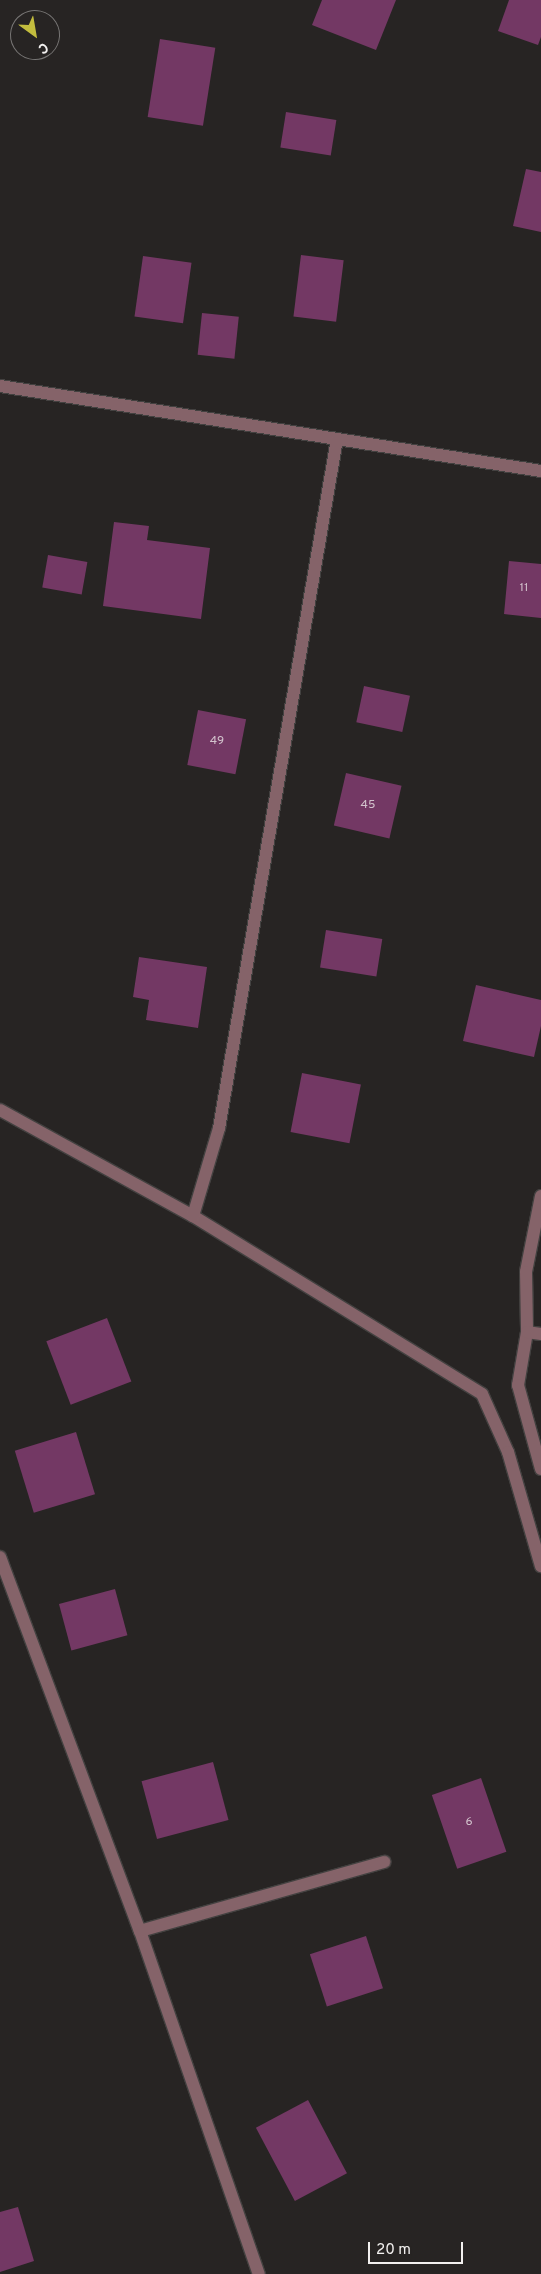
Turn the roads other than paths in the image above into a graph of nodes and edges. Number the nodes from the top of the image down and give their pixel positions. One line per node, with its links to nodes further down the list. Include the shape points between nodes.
1 (0, 386): 2 (lane)
2 (337, 439): 3 (lane); 6 (lane, via 219,1128)
3 (541, 472)
4 (0, 1110): 6 (lane)
5 (541, 1196): 7 (lane, via 526,1272)
6 (193, 1216): 11 (lane, via 482,1394 508,1452)
7 (527, 1332): 8 (lane); 9 (lane, via 518,1385)
8 (541, 1334)
9 (541, 1469)
10 (0, 1557): 13 (lane)
11 (541, 1566)
12 (384, 1862): 13 (lane)
13 (140, 1931): 14 (lane)
14 (259, 2274)

